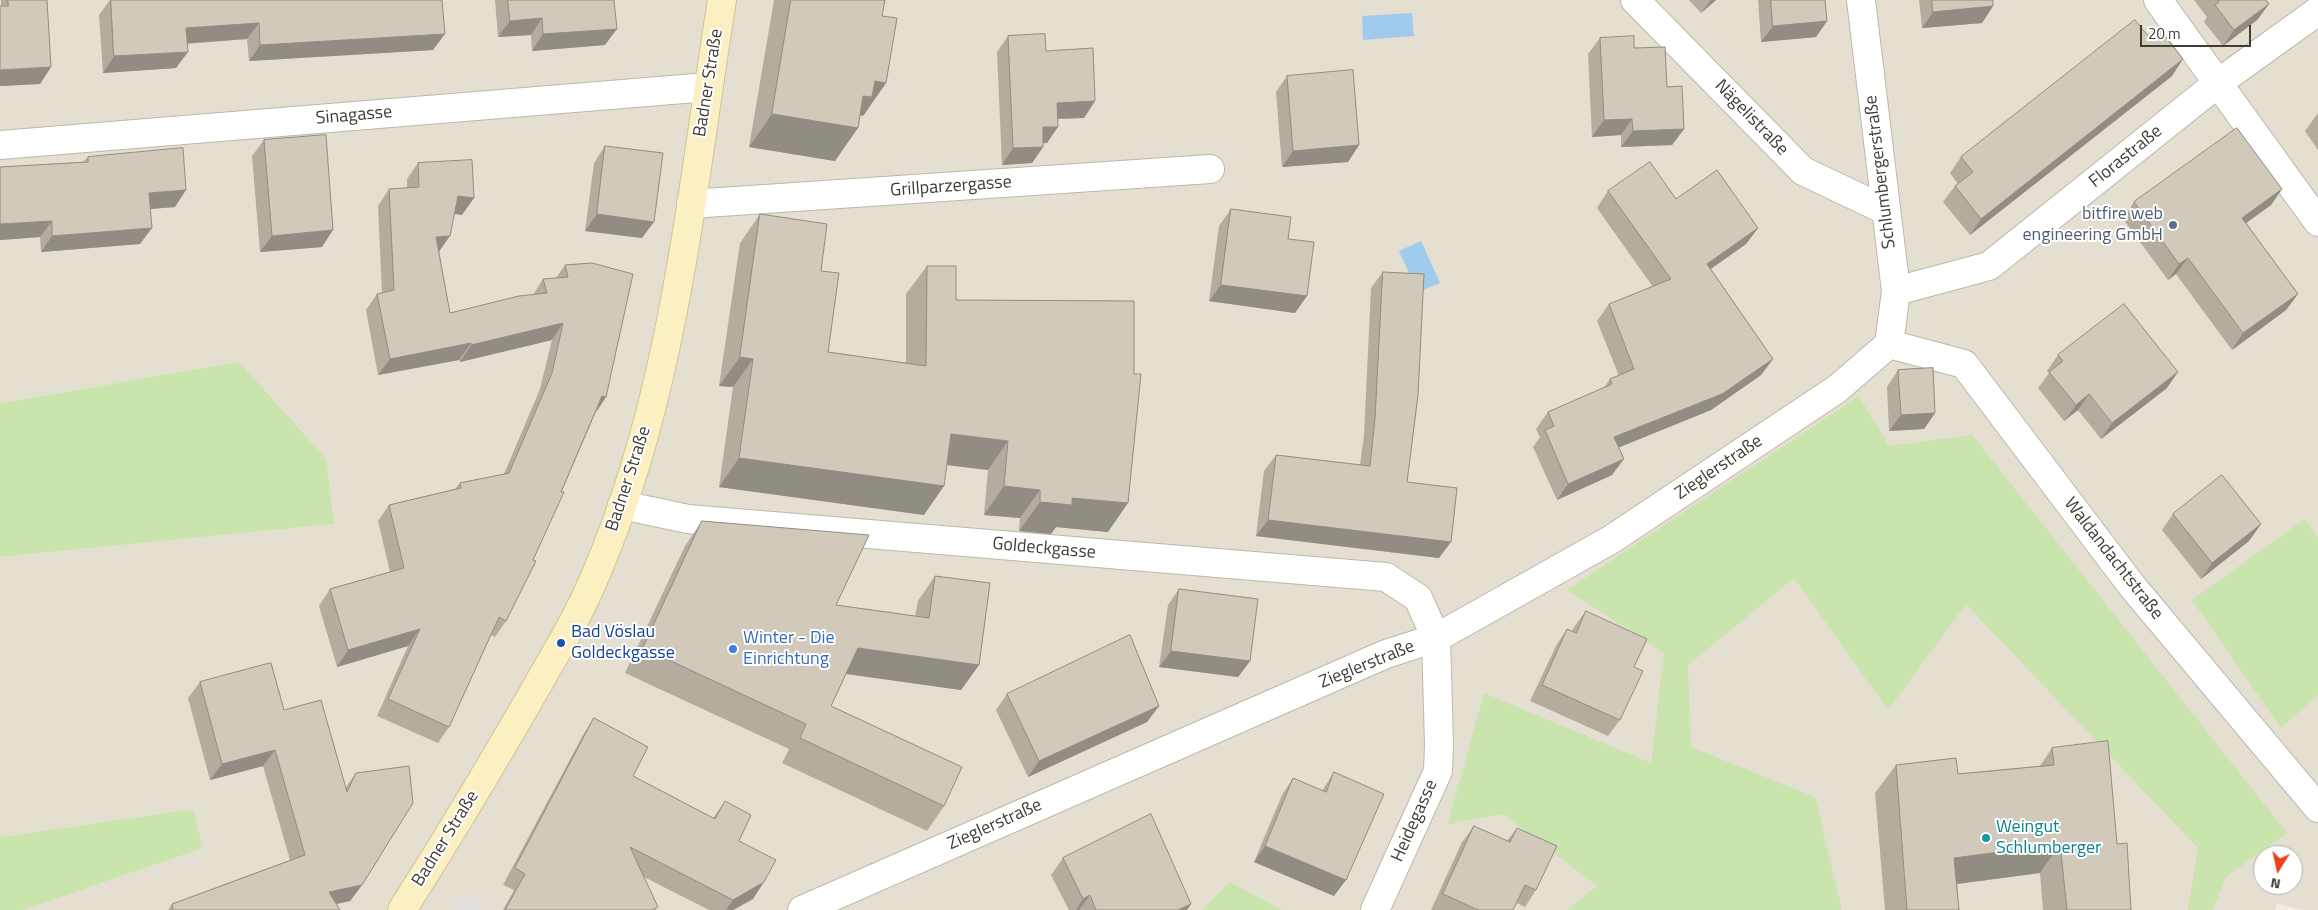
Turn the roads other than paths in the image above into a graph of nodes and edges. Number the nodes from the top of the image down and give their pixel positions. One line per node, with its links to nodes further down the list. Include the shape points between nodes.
1 (722, 0): 7 (street, Badner Straße)
2 (1635, 0): 11 (street, Nägelistraße, via 1803,171)
3 (1861, 0): 11 (street, Schlumbergerstraße)
4 (2158, 0): 6 (street)
5 (2318, 11): 6 (street, Florastraße)
6 (2218, 83): 12 (street); 13 (street, Florastraße, via 1989,266)
7 (708, 88): 8 (street, Sinagasse); 10 (street, Badner Straße)
8 (0, 145)
9 (1210, 169): 10 (street, Grillparzergasse)
10 (691, 204): 15 (street, Badner Straße, via 665,352 646,430)
11 (1885, 210): 13 (street, Schlumbergerstraße)
12 (2318, 222)
13 (1896, 291): 14 (street, Schlumbergerstraße)
14 (1889, 344): 16 (street, Zieglerstraße, via 1837,390 1612,539); 17 (street, Waldandachtstraße, via 1964,364 2132,586)
15 (622, 505): 16 (street, Goldeckgasse, via 688,519 1386,577 1418,598); 18 (street, Badner Straße, via 596,575 561,643 468,806)
16 (1436, 638): 19 (street, Zieglerstraße, via 1369,662); 20 (street, Heidegasse, via 1438,772)
17 (2318, 808)
18 (402, 910)
19 (802, 910)
20 (1375, 910)

